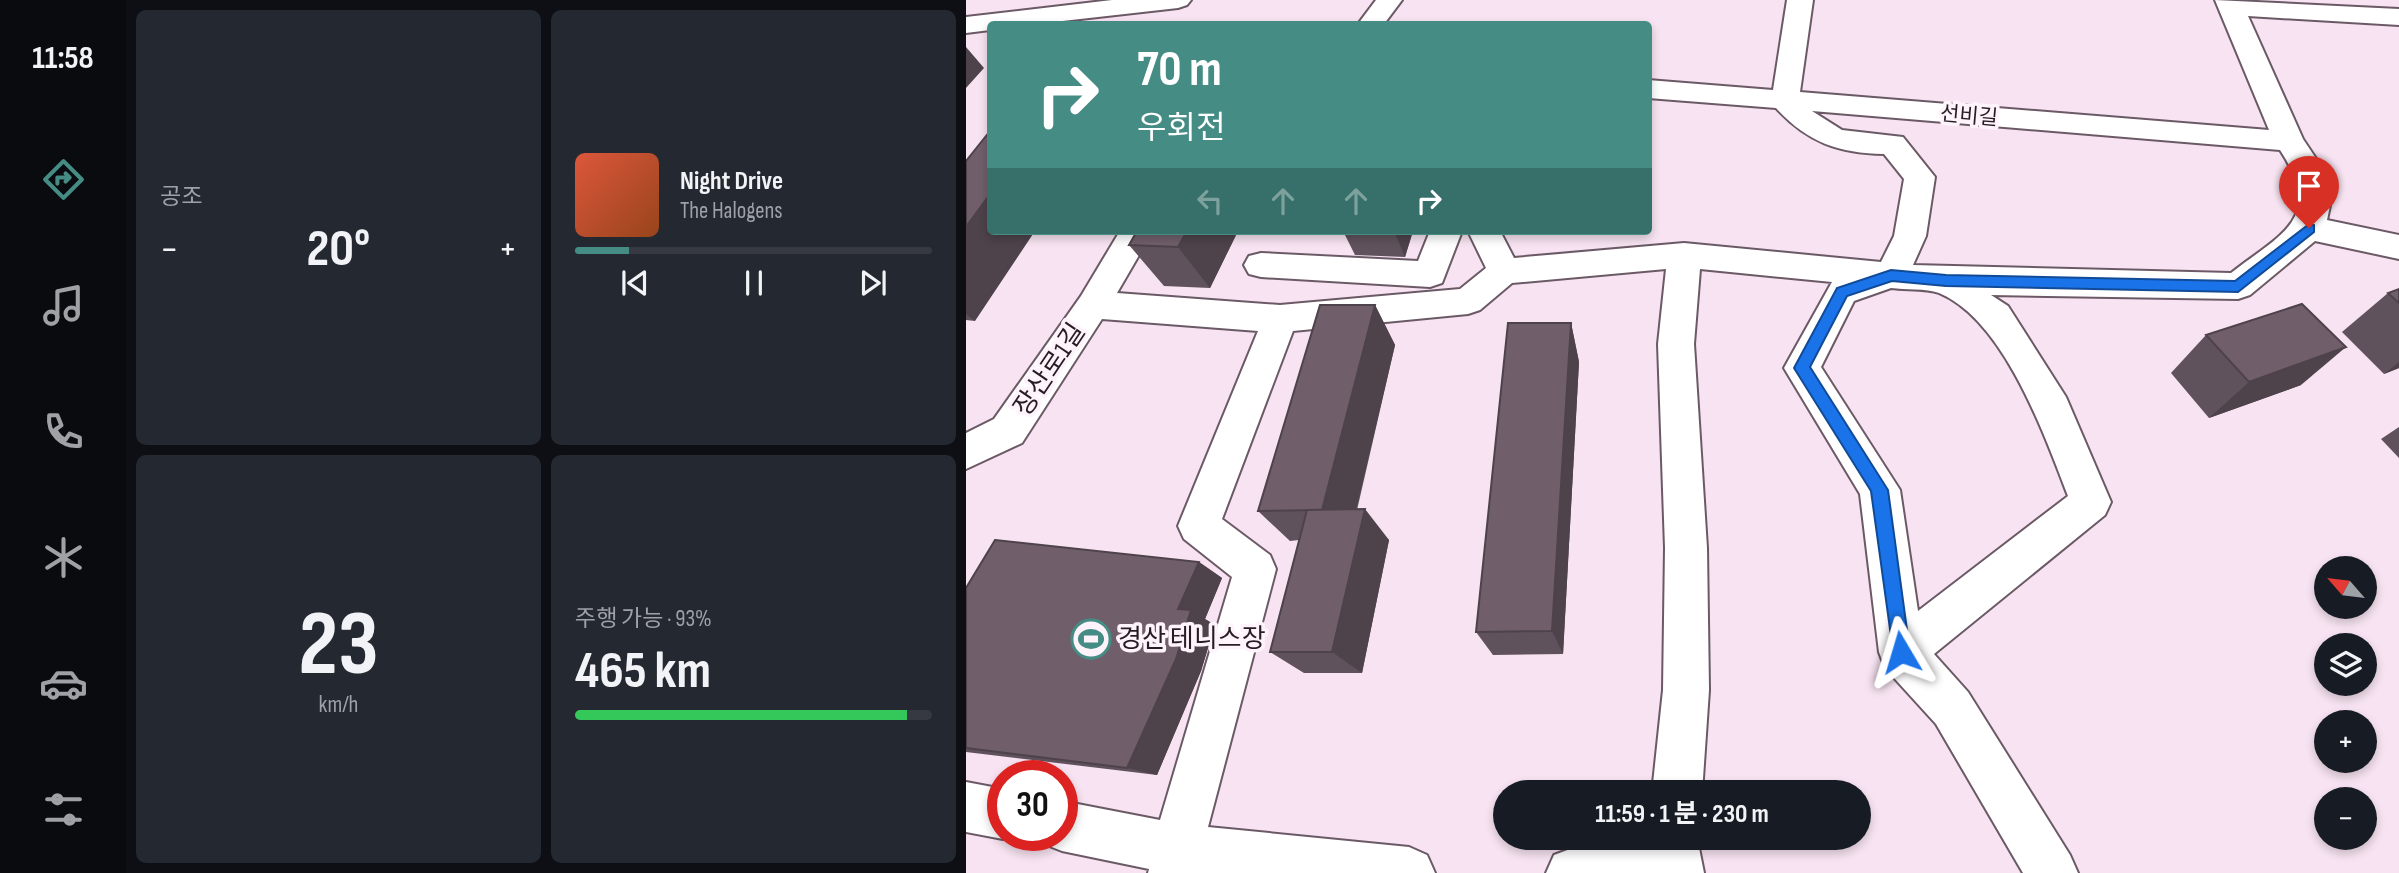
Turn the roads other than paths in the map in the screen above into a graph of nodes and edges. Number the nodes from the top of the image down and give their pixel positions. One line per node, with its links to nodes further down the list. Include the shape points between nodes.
1 (1178, 0): 6 (street)
2 (1389, 0): 7 (street)
3 (1800, 0): 12 (street)
4 (2230, 3): 5 (street); 13 (street)
5 (2399, 17)
6 (1013, 21)
7 (1373, 21)
8 (987, 24): 9 (street)
9 (966, 27): 10 (street)
10 (987, 30)
11 (1652, 89): 12 (street, 선비길)
12 (1785, 101): 13 (street, 선비길); 22 (street, via 1806,125 1844,144 1892,144 1920,177 1910,236)
13 (2289, 141): 14 (street, via 2312,175 2316,196)
14 (2309, 228): 18 (street); 23 (street, via 2238,286)
15 (1135, 235): 24 (street, 장산로1길)
16 (1445, 235): 20 (street, via 1430,274)
17 (1486, 235): 21 (street)
18 (2399, 247)
19 (1684, 256): 21 (street); 22 (street); 28 (street, via 1676,344 1686,548 1686,690)
20 (1261, 265)
21 (1504, 271): 25 (street, via 1468,301)
22 (1891, 275): 23 (street); 27 (street, via 1842,292 1802,368 1880,490)
23 (1946, 281): 27 (street, via 1996,316 2053,408 2091,502)
24 (1094, 305): 25 (street); 26 (street, 장산로1길, via 1008,431)
25 (1280, 319): 33 (street, via 1199,526 1255,569)
26 (966, 452)
27 (1901, 652): 36 (street, via 1952,708)
28 (1679, 780)
29 (966, 807): 30 (street)
30 (987, 811)
31 (1078, 831): 33 (street)
32 (1636, 850): 35 (street)
33 (1176, 861): 34 (street)
34 (1409, 873)
35 (1572, 873)
36 (2052, 873)

